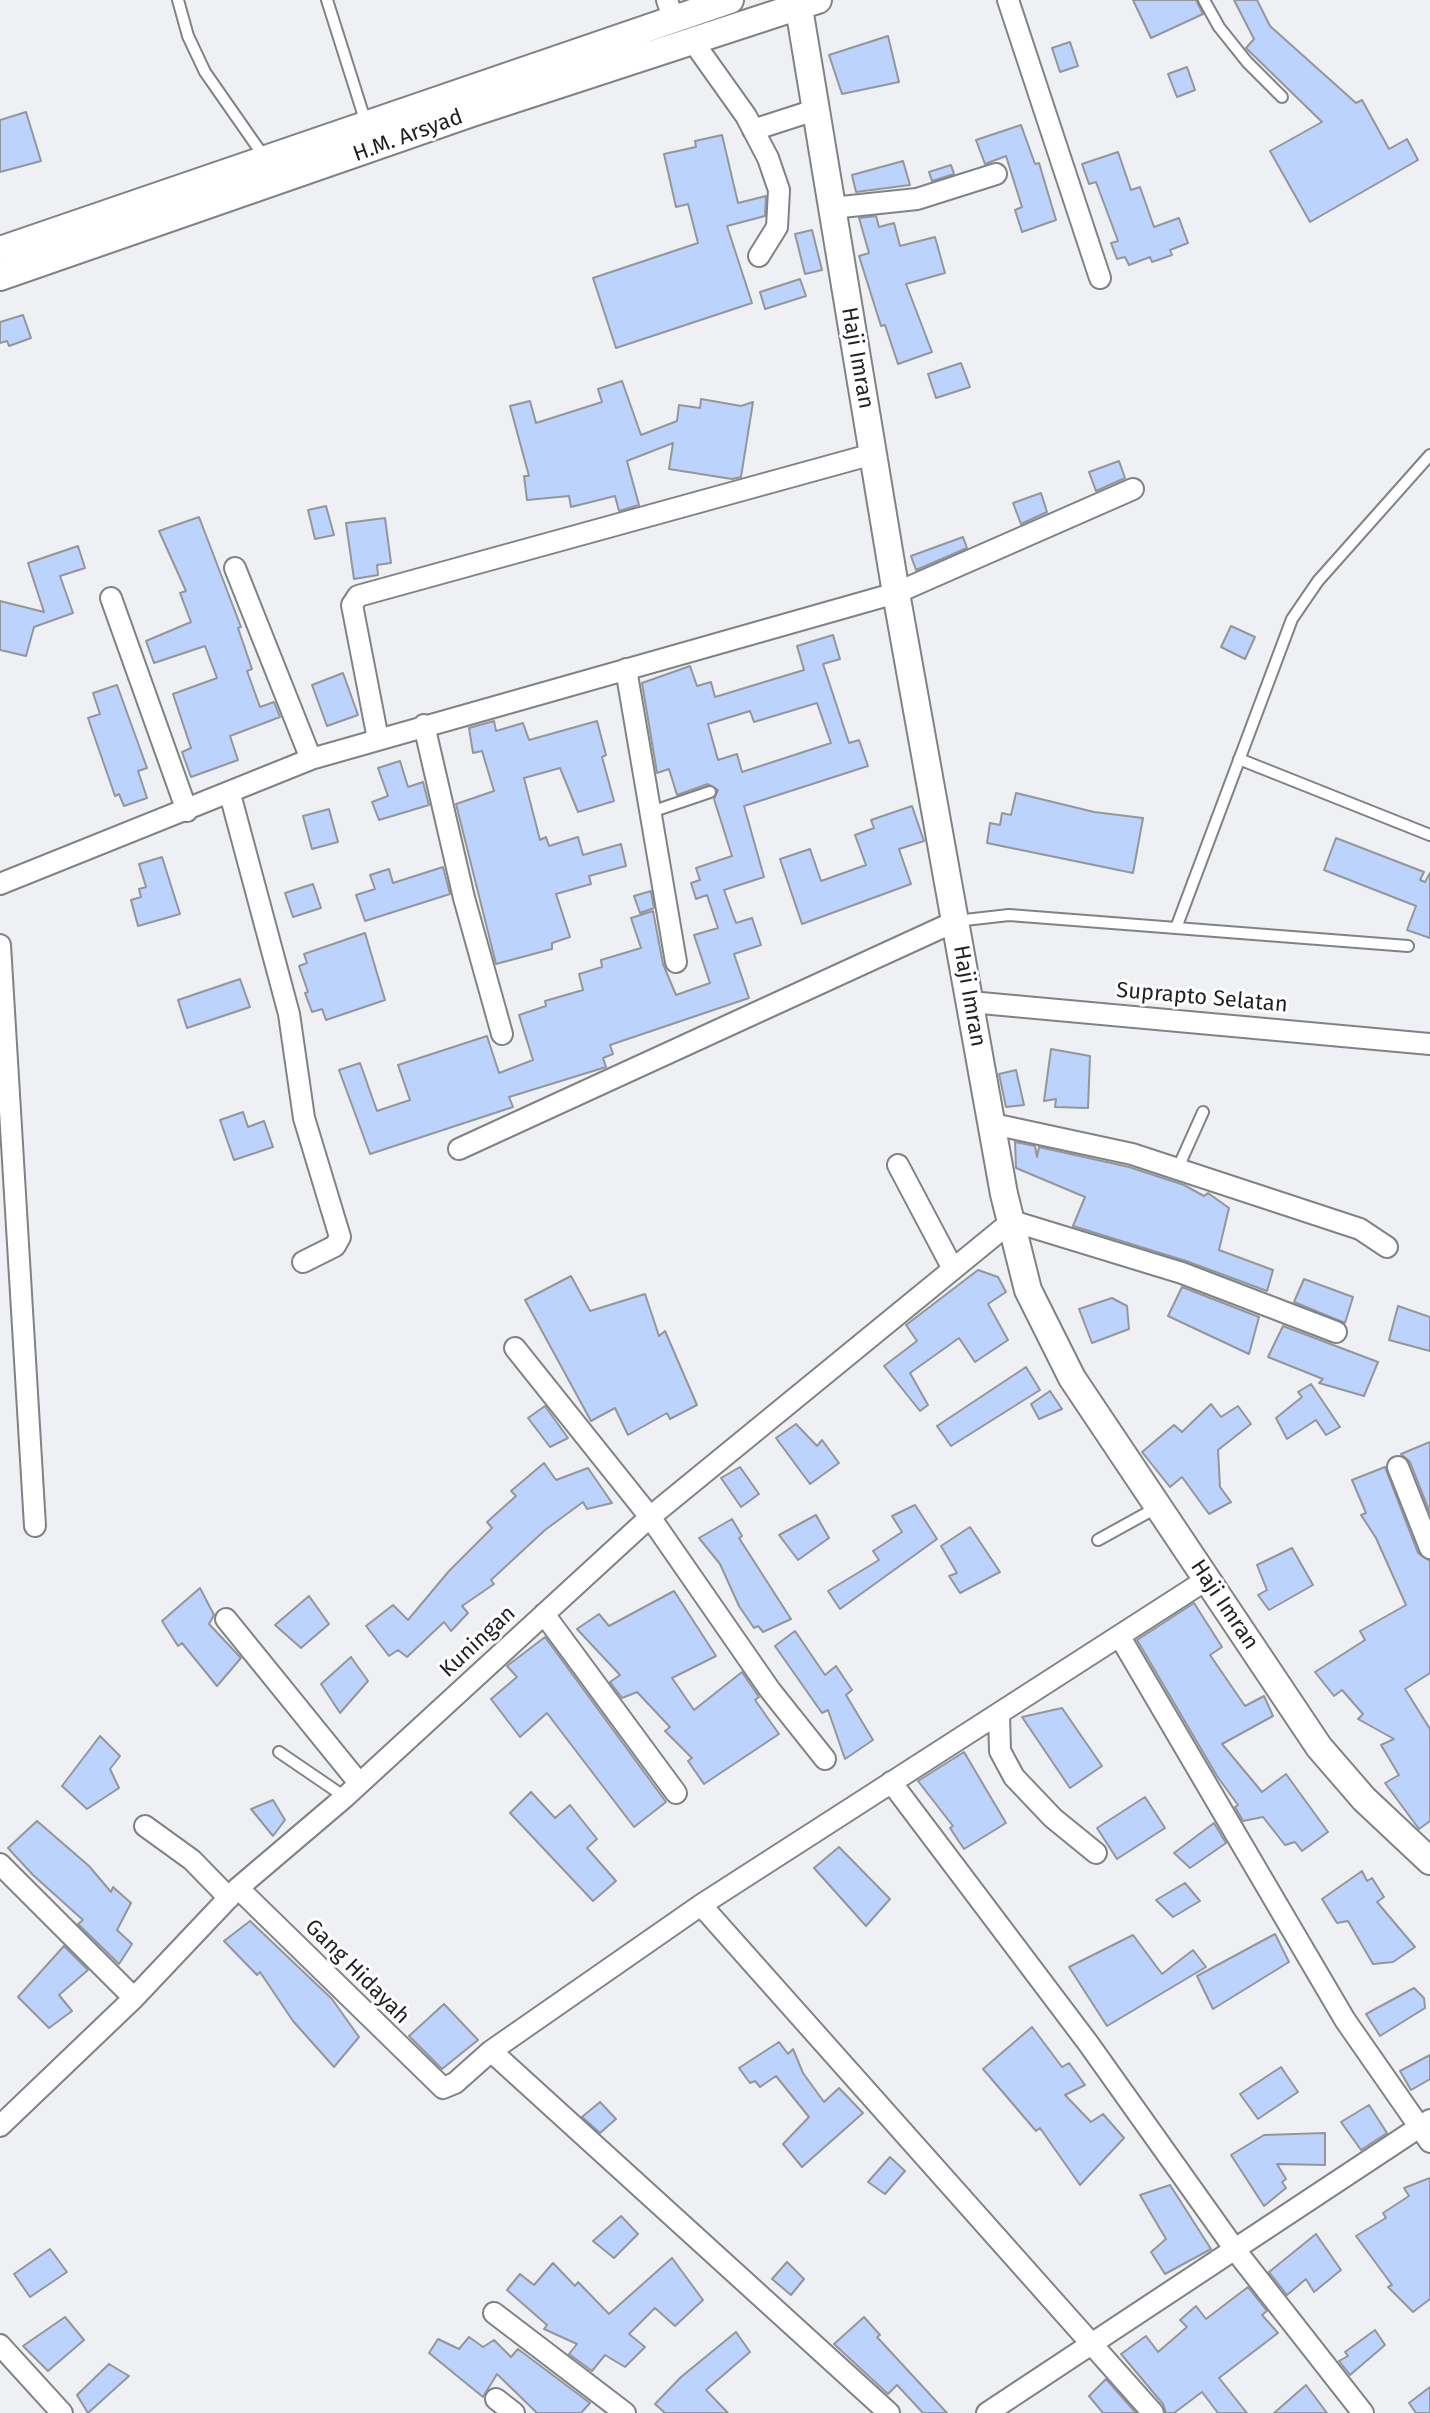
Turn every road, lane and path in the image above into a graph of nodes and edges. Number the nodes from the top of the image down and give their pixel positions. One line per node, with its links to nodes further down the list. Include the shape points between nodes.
1 (178, 0): 14 (lane, via 205,72)
2 (327, 0): 12 (lane)
3 (730, 0): 7 (street, H.M. Arsyad)
4 (1008, 0): 20 (street)
5 (1204, 0): 9 (lane, via 1237,50)
6 (808, 4): 8 (street, H.M. Arsyad); 11 (street, Haji Imran)
7 (670, 9): 10 (street, H.M. Arsyad)
8 (694, 43): 10 (street, H.M. Arsyad); 13 (street)
9 (1282, 97)
10 (467, 102): 12 (street, H.M. Arsyad); 19 (street, H.M. Arsyad)
11 (815, 110): 13 (street); 16 (street, Haji Imran)
12 (366, 123): 14 (street, H.M. Arsyad)
13 (753, 130): 18 (street, via 779,190 777,227)
14 (266, 159): 17 (street, H.M. Arsyad)
15 (996, 174): 16 (street, via 917,199)
16 (832, 208): 21 (street, Haji Imran)
17 (0, 250)
18 (759, 256)
19 (0, 277)
20 (1100, 278)
21 (873, 454): 25 (street, Haji Imran); 29 (street, via 358,596 352,605)
22 (1430, 455): 31 (lane, via 1303,599)
23 (1133, 489): 25 (street)
24 (235, 568): 30 (street)
25 (896, 593): 27 (street); 38 (street, Haji Imran)
26 (111, 598): 34 (street)
27 (626, 669): 28 (street); 35 (street)
28 (424, 725): 29 (street); 44 (street)
29 (378, 739): 30 (street)
30 (311, 759): 33 (street)
31 (1239, 759): 36 (lane); 39 (lane)
32 (710, 792): 35 (lane)
33 (230, 794): 34 (street); 53 (street, via 289,1014 304,1118 340,1237 335,1246)
34 (187, 811): 37 (street)
35 (651, 812): 42 (street)
36 (1430, 835)
37 (0, 884)
38 (956, 921): 39 (lane, via 1009,915); 43 (street, Haji Imran); 48 (street)
39 (1176, 928): 41 (lane)
40 (0, 945): 60 (street)
41 (1408, 946)
42 (676, 962)
43 (970, 1002): 45 (street, Suprapto Selatan); 47 (street, Haji Imran)
44 (502, 1034)
45 (1430, 1044)
46 (1203, 1112): 50 (lane)
47 (993, 1124): 50 (street, via 1118,1150); 51 (street, Haji Imran)
48 (459, 1149)
49 (898, 1165): 54 (street)
50 (1177, 1170): 52 (street, via 1360,1229)
51 (1012, 1221): 54 (street, Kuningan); 55 (street, via 1182,1273); 58 (street, Haji Imran, via 1028,1290 1044,1325 1072,1378)
52 (1387, 1247)
53 (303, 1262)
54 (953, 1269): 59 (street, Kuningan)
55 (1336, 1332)
56 (515, 1348): 59 (street)
57 (1398, 1467): 62 (street)
58 (1158, 1507): 61 (lane); 63 (street, Haji Imran)
59 (650, 1517): 64 (street, Kuningan); 69 (street, via 770,1690)
60 (35, 1526)
61 (1098, 1540)
62 (1430, 1548)
63 (1206, 1580): 66 (street); 75 (street, Haji Imran, via 1342,1777)
64 (544, 1614): 71 (street, Kuningan); 72 (street)
65 (226, 1619): 71 (street)
66 (1120, 1637): 67 (street); 82 (street, via 1345,2020)
67 (999, 1714): 70 (street); 74 (street, via 1000,1751 1014,1777)
68 (279, 1752): 71 (lane)
69 (825, 1759)
70 (891, 1782): 78 (street); 83 (street, via 1088,2043)
71 (352, 1790): 77 (street, Kuningan)
72 (676, 1793)
73 (145, 1826): 77 (street, Gang Hidayah)
74 (1096, 1853)
75 (1430, 1861)
76 (0, 1864): 79 (street)
77 (233, 1893): 79 (street, Kuningan); 80 (street, Gang Hidayah, via 443,2088)
78 (701, 1905): 80 (street); 85 (street)
79 (134, 1998): 81 (street, Kuningan)
80 (491, 2051): 91 (street)
81 (0, 2126)
82 (1427, 2129): 83 (street)
83 (1236, 2251): 85 (street); 94 (street)
84 (494, 2313): 90 (street)
85 (1093, 2343): 92 (street); 93 (street)
86 (0, 2345): 88 (street)
87 (496, 2399): 89 (street)
88 (62, 2413)
89 (514, 2413)
90 (625, 2413)
91 (889, 2413)
92 (987, 2413)
93 (1153, 2413)
94 (1363, 2413)

